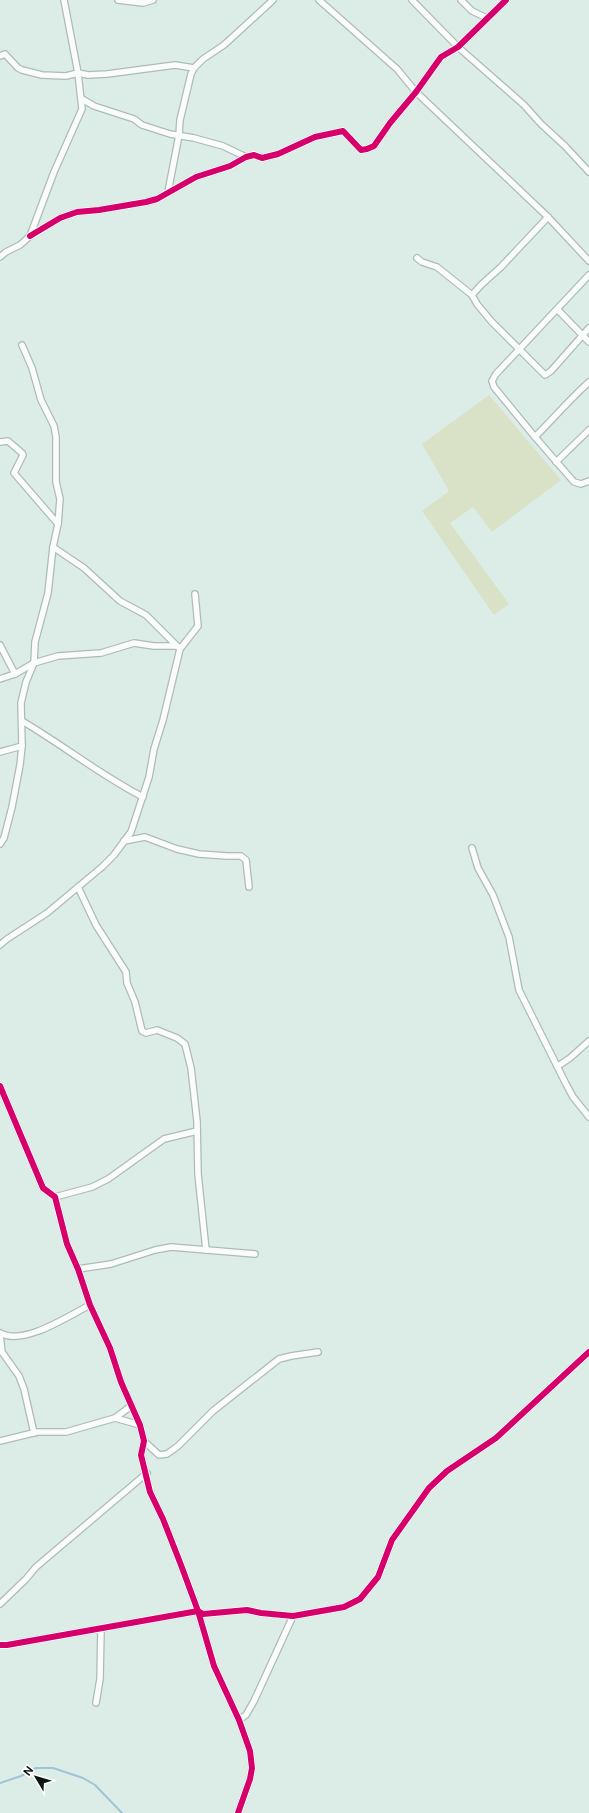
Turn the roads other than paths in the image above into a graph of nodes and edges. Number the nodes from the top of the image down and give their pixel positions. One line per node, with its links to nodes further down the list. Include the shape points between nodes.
1 (64, 0): 13 (street)
2 (118, 0): 3 (street, via 143,3)
3 (153, 0)
4 (273, 0): 12 (street, via 224,45)
5 (319, 0): 14 (street, via 397,69)
6 (412, 0): 10 (street)
7 (461, 0): 9 (street, via 472,11)
8 (506, 0): 9 (street)
9 (487, 18): 10 (street)
10 (458, 47): 14 (street, via 441,57); 18 (street, via 524,105)
11 (0, 56): 13 (street, via 6,54 18,68 42,75 66,76)
12 (194, 68): 13 (street, via 176,65 107,74); 16 (street, via 180,120)
13 (78, 73): 15 (street)
14 (416, 92): 17 (street, via 374,146 367,149 361,150 357,147 343,131 315,137 278,154 262,158 254,154); 20 (street)
15 (82, 99): 16 (street, via 94,106 134,119 142,125); 21 (street, via 81,114 54,172)
16 (179, 135): 17 (street, via 223,146); 19 (street)
17 (246, 157): 19 (street, via 230,166 196,177)
18 (589, 172)
19 (168, 192): 21 (street, via 146,202 77,212 60,218)
20 (548, 217): 24 (street); 26 (street)
21 (30, 236): 22 (street)
22 (0, 257)
23 (417, 258): 26 (street, via 437,267)
24 (589, 261)
25 (589, 275): 27 (street)
26 (472, 295): 32 (street, via 491,321)
27 (558, 310): 29 (street); 32 (street)
28 (589, 328): 29 (street)
29 (582, 336): 30 (street); 32 (street, via 545,375)
30 (589, 342)
31 (22, 345): 39 (street, via 41,400 54,426 55,471 60,500)
32 (519, 349): 35 (street, via 492,381 494,387)
33 (589, 382): 35 (street)
34 (589, 430): 37 (street)
35 (535, 437): 37 (street)
36 (0, 442): 39 (street, via 8,441 22,453 14,473)
37 (556, 462): 38 (street, via 574,482 581,484)
38 (589, 481)
39 (58, 524): 40 (street)
40 (53, 547): 43 (street, via 84,568 120,602 146,615); 44 (street, via 48,593 35,642)
41 (195, 594): 43 (street, via 198,626)
42 (0, 645): 45 (street)
43 (178, 648): 44 (street, via 130,644 101,652 58,656); 50 (street)
44 (34, 664): 45 (street); 47 (street, via 26,682)
45 (15, 674): 46 (street)
46 (0, 679)
47 (22, 720): 48 (street); 50 (street, via 103,775)
48 (22, 746): 49 (street); 52 (street, via 12,806 4,838)
49 (0, 752)
50 (143, 797): 51 (street, via 131,832)
51 (124, 841): 54 (street, via 102,867); 55 (street, via 145,837 199,854 241,856 246,860)
52 (0, 844)
53 (472, 848): 60 (street, via 478,868 509,937 519,990)
54 (78, 887): 56 (street, via 47,913); 63 (street, via 96,925 126,972 142,1031 146,1033 157,1030 185,1044 191,1068)
55 (249, 887)
56 (0, 945)
57 (589, 1041): 58 (street)
58 (584, 1046): 59 (street); 60 (street)
59 (589, 1052)
60 (558, 1066): 62 (street, via 573,1097)
61 (0, 1086): 64 (street, via 40,1182 43,1188)
62 (589, 1117)
63 (197, 1131): 64 (street, via 164,1139 108,1179 92,1187); 65 (street, via 198,1174)
64 (55, 1197): 67 (street, via 67,1244)
65 (206, 1250): 66 (street); 67 (street, via 171,1247 116,1263)
66 (255, 1254)
67 (78, 1269): 68 (street)
68 (90, 1305): 69 (street, via 37,1331 7,1337); 72 (street, via 110,1348)
69 (0, 1334): 75 (street, via 2,1352 19,1376 24,1389)
70 (318, 1352): 77 (street, via 279,1359 213,1411 173,1451 159,1455)
71 (589, 1352): 81 (street, via 496,1438 447,1471 429,1488 392,1540 378,1577 360,1599 344,1607)
72 (131, 1406): 73 (street); 74 (street)
73 (115, 1418): 74 (street); 75 (street, via 66,1432)
74 (140, 1425): 77 (street)
75 (34, 1433): 76 (street)
76 (0, 1441)
77 (144, 1441): 78 (street, via 141,1455)
78 (147, 1473): 79 (street, via 36,1567); 80 (street, via 150,1492)
79 (0, 1604)
80 (198, 1611): 81 (street, via 203,1614 248,1610 261,1614); 82 (street); 85 (street, via 214,1666)
81 (293, 1616): 85 (street, via 254,1701 246,1715)
82 (101, 1628): 83 (street); 84 (street, via 100,1679)
83 (0, 1645)
84 (96, 1703)
85 (239, 1720): 86 (street, via 250,1751 252,1768 248,1790)
86 (238, 1813)

